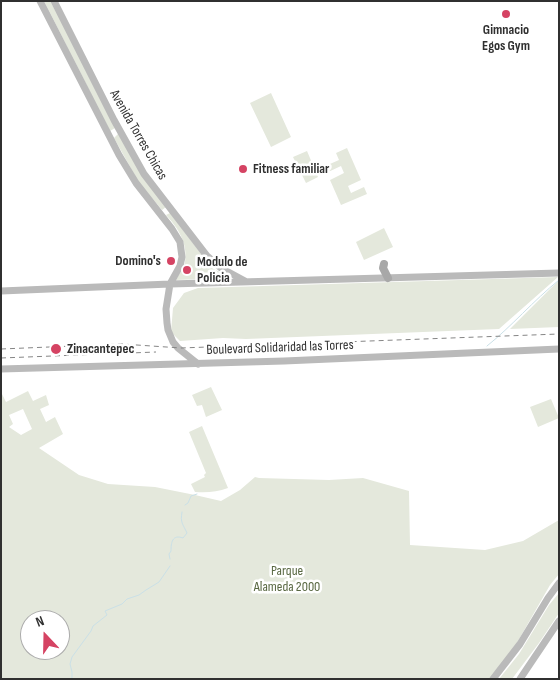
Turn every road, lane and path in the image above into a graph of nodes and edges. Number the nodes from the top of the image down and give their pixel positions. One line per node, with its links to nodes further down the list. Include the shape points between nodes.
1 (40, 1): 4 (main road, Avenida Torres Chicas)
2 (54, 1): 3 (main road, Avenida Torres Chicas)
3 (119, 130): 4 (main road); 5 (main road, Avenida Torres Chicas, via 144,174)
4 (109, 136): 6 (main road, Avenida Torres Chicas, via 133,178)
5 (170, 208): 6 (main road); 10 (main road, Avenida Torres Chicas, via 207,256)
6 (160, 213): 11 (main road, Avenida Torres Chicas, via 176,235 182,250 180,266)
7 (384, 264): 9 (main road)
8 (559, 272): 9 (main road)
9 (388, 278): 10 (main road)
10 (246, 282): 11 (main road)
11 (170, 284): 12 (main road); 14 (main road, via 166,309 168,330 178,348)
12 (1, 291)
13 (559, 349): 14 (main road, Boulevard Solidaridad las Torres)
14 (198, 364): 15 (main road, Boulevard Solidaridad las Torres)
15 (1, 369)
16 (559, 583): 18 (main road)
17 (559, 621): 19 (main road)
18 (493, 679)
19 (520, 679)

